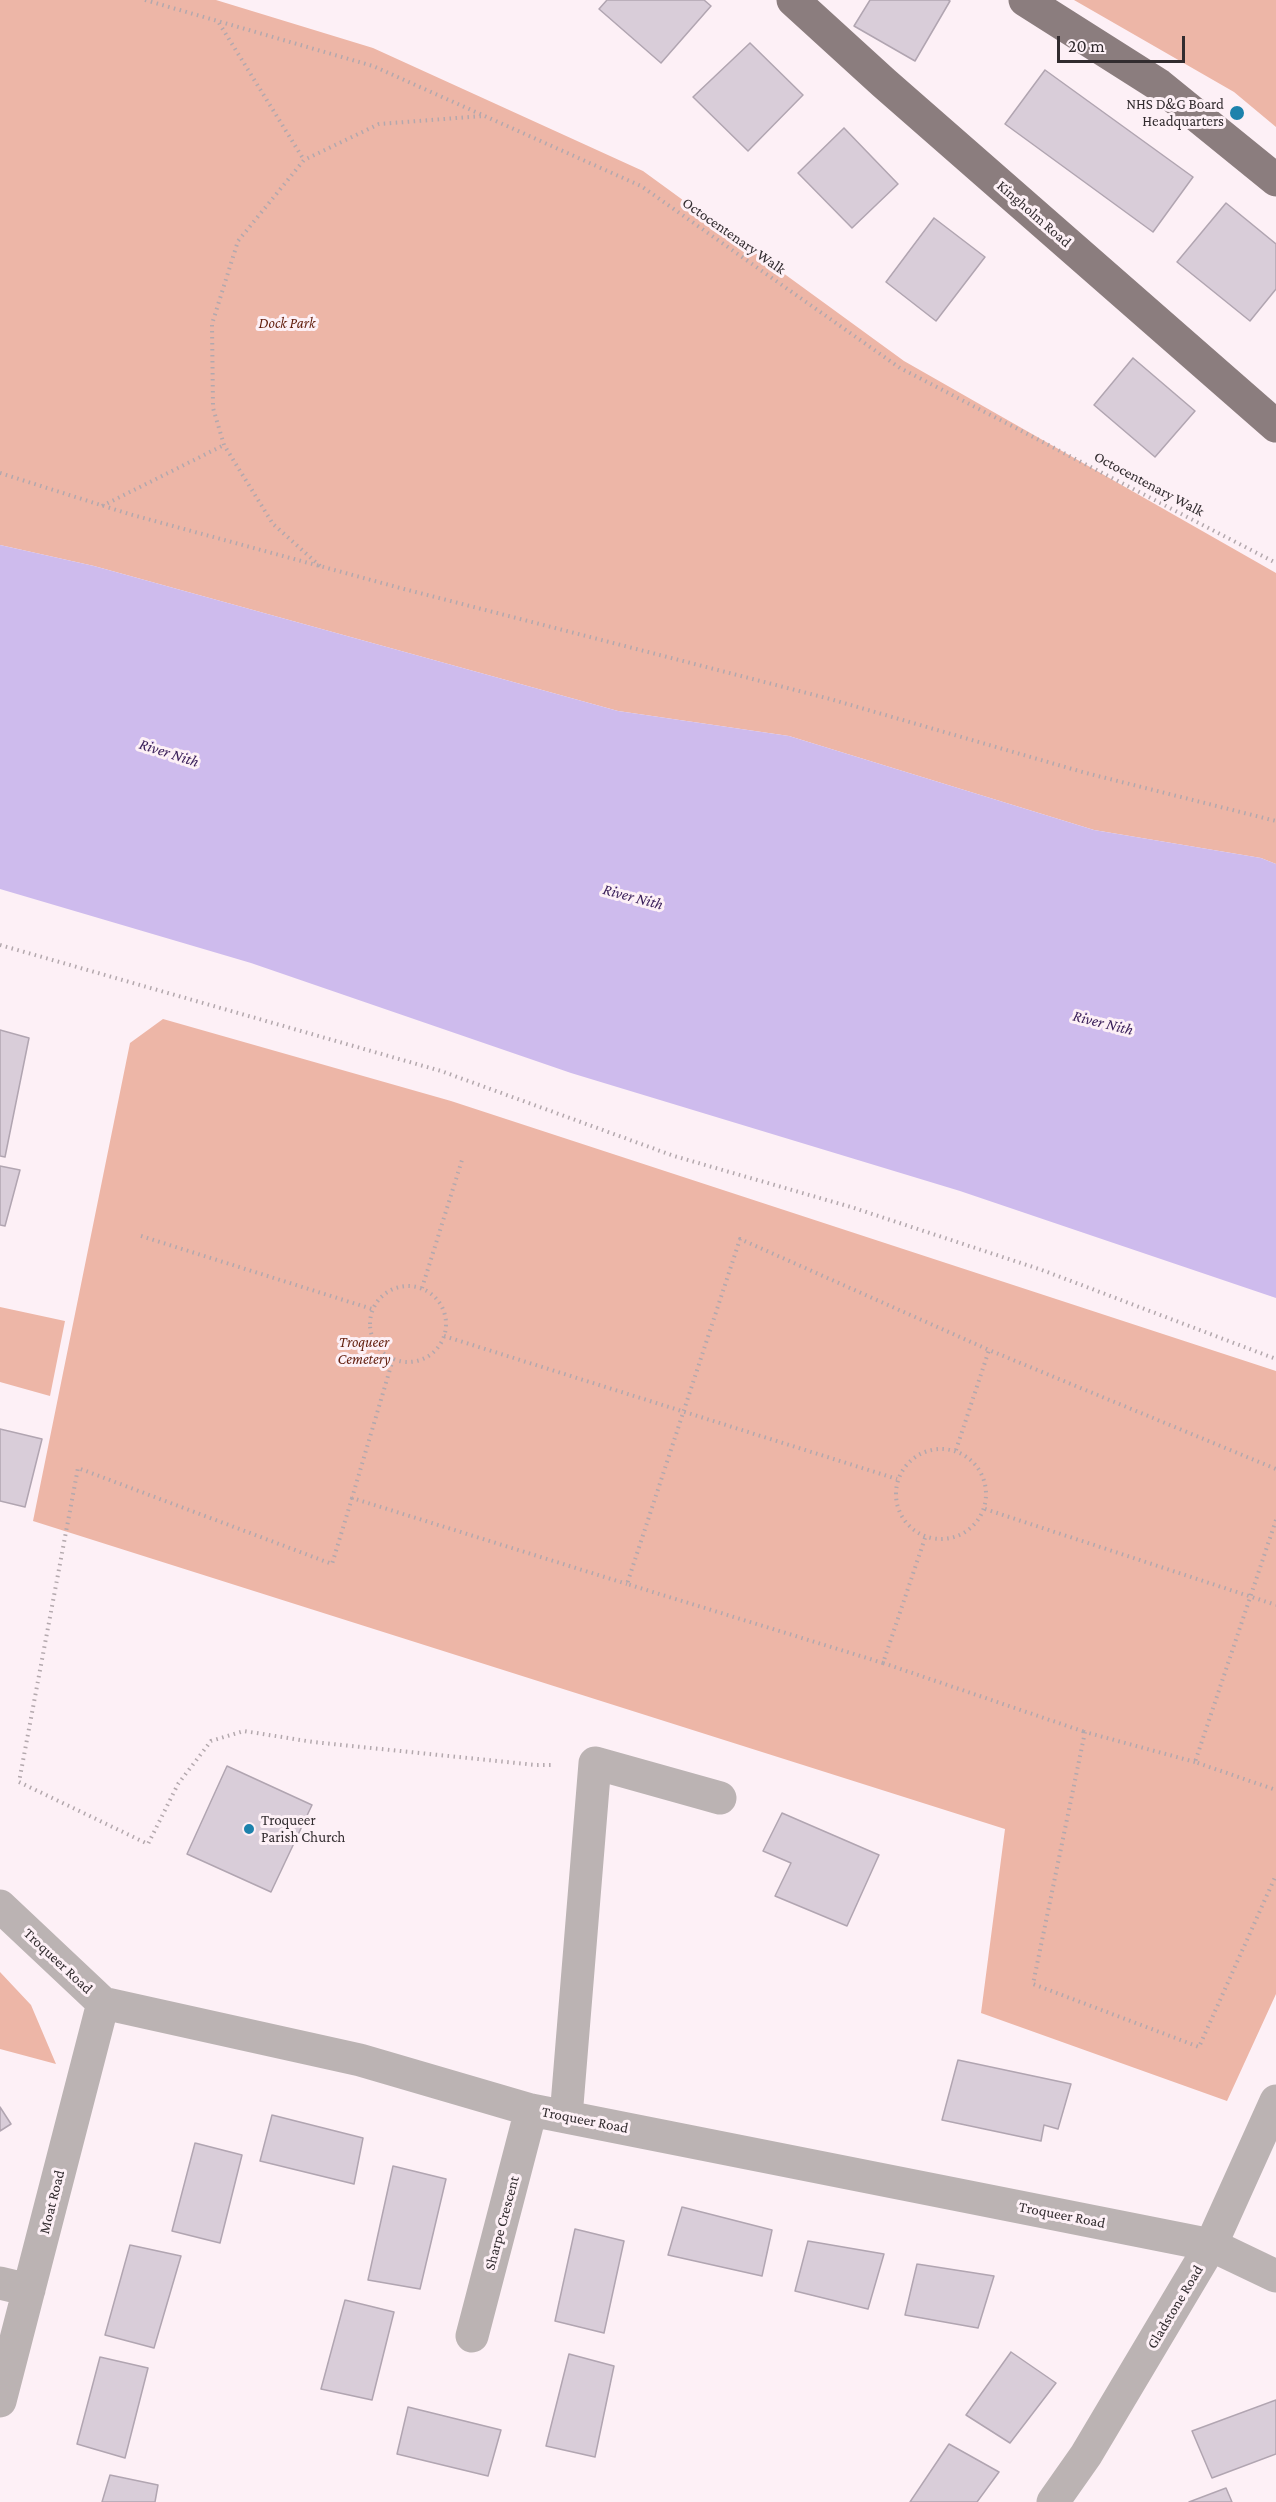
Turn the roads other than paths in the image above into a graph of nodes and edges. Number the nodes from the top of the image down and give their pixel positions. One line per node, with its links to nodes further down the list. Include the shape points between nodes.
1 (793, 0): 4 (main road, Kingholm Road)
2 (1025, 0): 3 (main road, via 1159,85)
3 (1276, 180)
4 (1276, 426)
5 (720, 1798): 10 (street, via 595,1763)
6 (0, 1906): 7 (street, Troqueer Road)
7 (103, 2003): 9 (street, Troqueer Road, via 360,2060); 13 (street, Moat Road)
8 (1276, 2100): 11 (street, Gladstone Road)
9 (531, 2110): 10 (street, Troqueer Road); 14 (street, Sharpe Crescent)
10 (566, 2116): 11 (street, Troqueer Road)
11 (1211, 2245): 12 (street, Troqueer Road); 16 (street, Gladstone Road, via 1086,2455)
12 (1276, 2276)
13 (15, 2287): 15 (street, Moat Road)
14 (472, 2336)
15 (0, 2401)
16 (1053, 2502)

